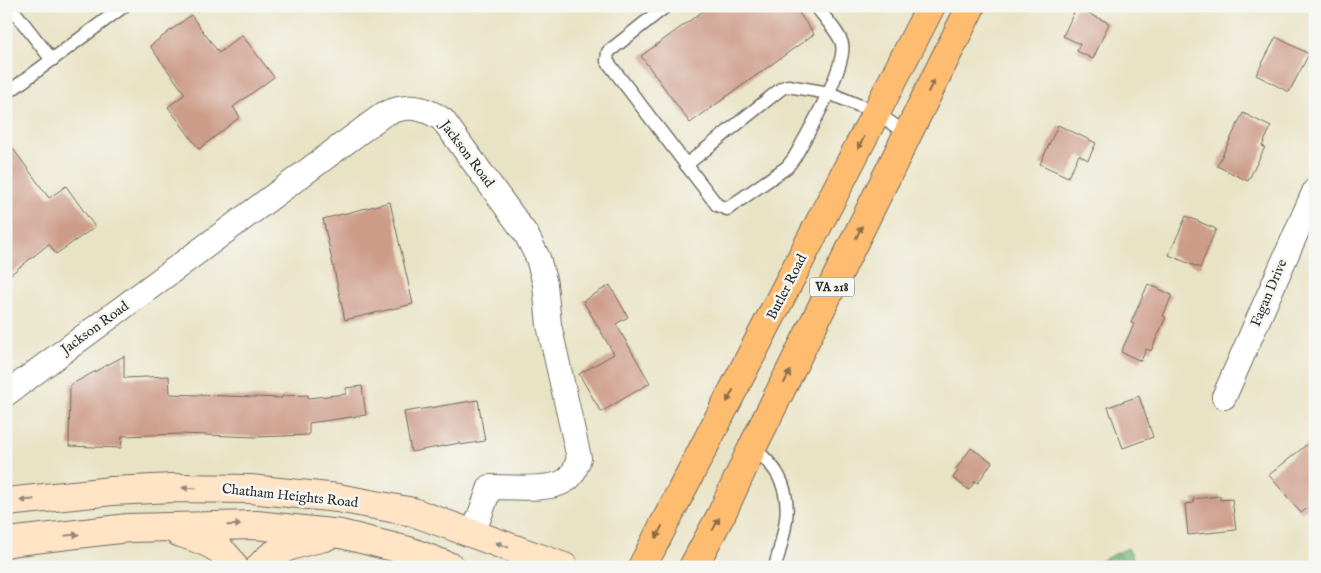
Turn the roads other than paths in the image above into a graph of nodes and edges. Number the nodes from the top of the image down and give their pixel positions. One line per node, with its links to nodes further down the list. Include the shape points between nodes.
1 (10, 6): 7 (lane)
2 (124, 6): 7 (lane)
3 (666, 6): 12 (lane, via 608,52 607,61)
4 (816, 6): 8 (lane, via 842,42 842,55)
5 (931, 6): 10 (main road, Butler Road / VA 218)
6 (971, 6): 11 (main road, VA 218, one-way to 6)
7 (52, 60): 9 (lane)
8 (829, 93): 10 (lane); 12 (lane, via 788,86 782,88); 12 (lane, via 794,158 727,210 717,205)
9 (6, 94)
10 (877, 113): 11 (lane); 26 (main road, Butler Road / VA 218, one-way to 26)
11 (908, 135): 16 (main road, VA 218, one-way to 11)
12 (686, 165)
13 (1315, 190): 15 (street, Fagan Drive)
14 (6, 394): 20 (street, Jackson Road, via 384,114 413,107 431,112 443,120 526,234 538,258 545,284 549,325 579,458 574,472 566,481 553,486 490,487)
15 (1224, 397)
16 (753, 446): 27 (main road, VA 218, one-way to 16); 28 (lane, via 778,474 785,492 786,522)
17 (6, 502): 20 (main road, Chatham Heights Road, one-way to 17, via 412,512 338,498 250,489 173,488)
18 (164, 527): 19 (main road, one-way to 19, via 256,525); 21 (main road, one-way to 18, via 128,528); 22 (main road, via 217,548)
19 (341, 534): 23 (main road, via 292,546 272,555); 24 (main road, via 409,551)
20 (473, 534): 25 (main road, Chatham Heights Road, one-way to 20)
21 (6, 543)
22 (234, 567)
23 (260, 567)
24 (451, 567)
25 (564, 567)
26 (642, 567)
27 (694, 567)
28 (775, 567)

